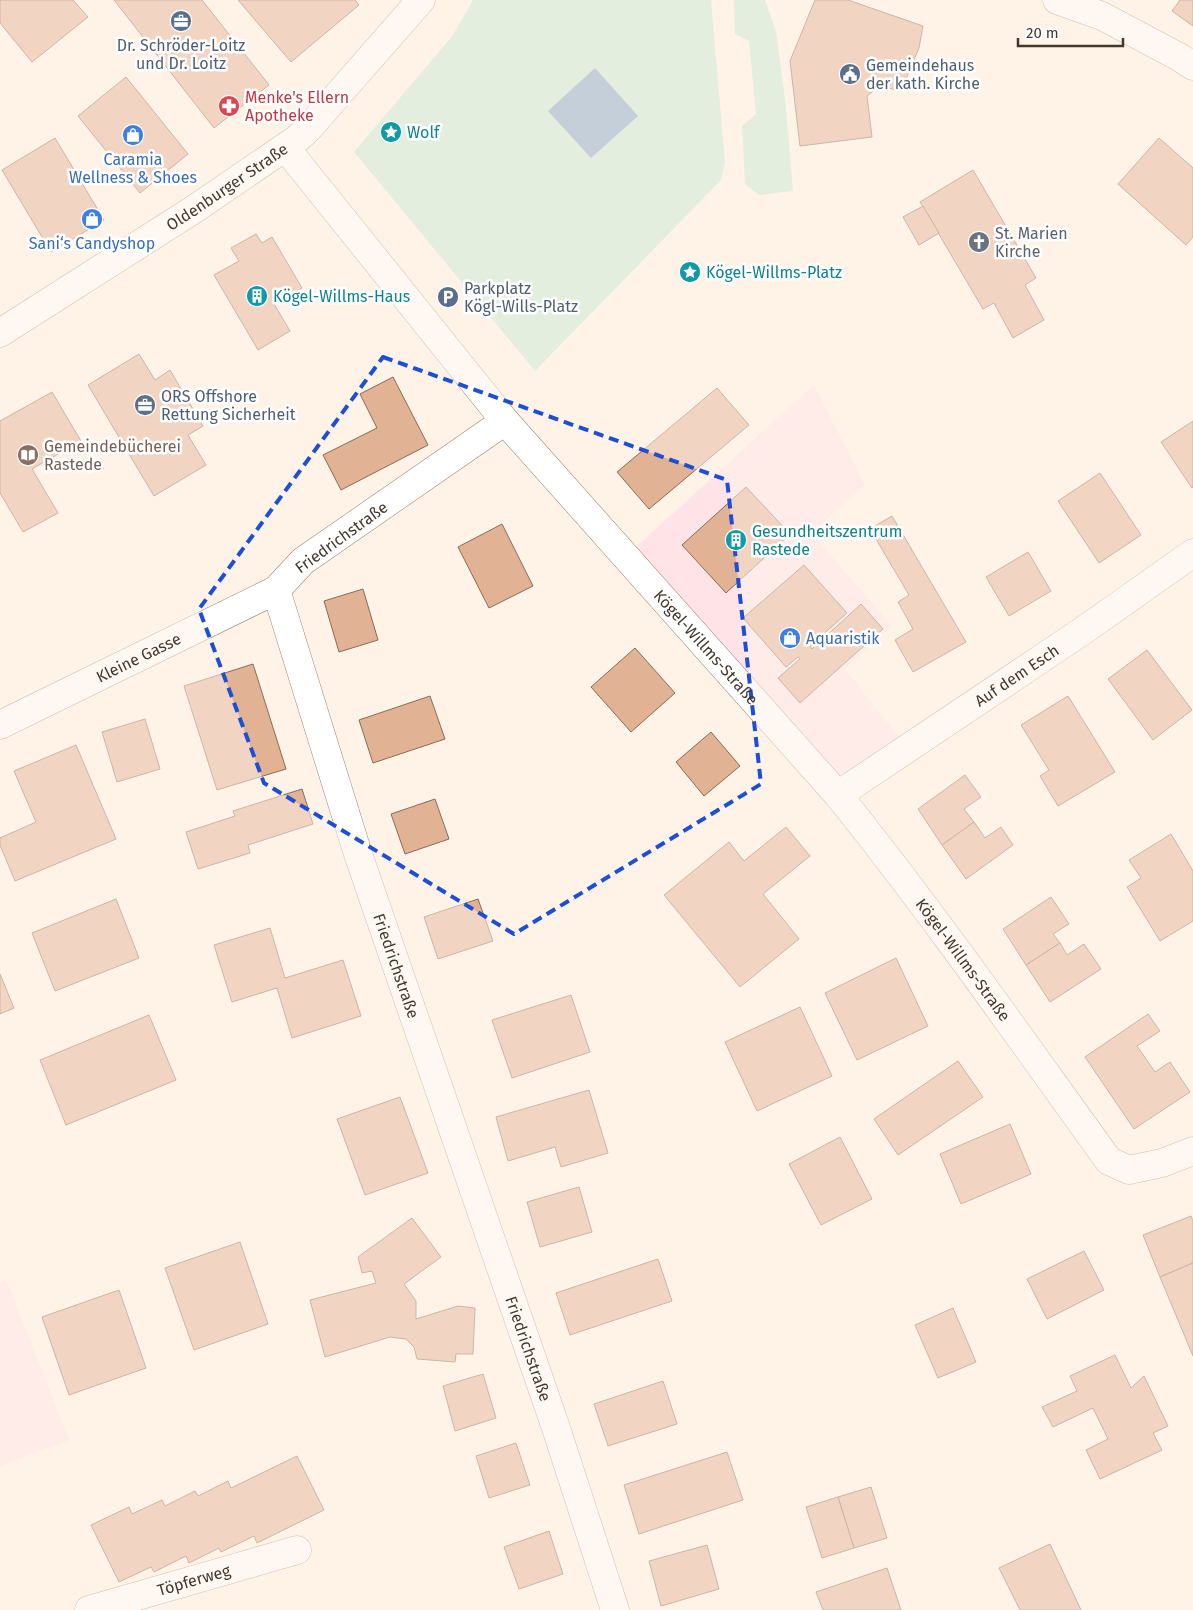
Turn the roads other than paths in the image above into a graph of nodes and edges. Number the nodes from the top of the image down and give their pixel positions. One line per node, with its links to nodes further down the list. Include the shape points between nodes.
1 (421, 0): 4 (street, Oldenburger Straße, via 308,129)
2 (1057, 0): 3 (street, via 1102,16)
3 (1193, 66)
4 (285, 147): 5 (street, Oldenburger Straße); 6 (street, Kögel-Willms-Straße)
5 (0, 333)
6 (505, 421): 8 (street, Friedrichstraße, via 303,561); 10 (street, Kögel-Willms-Straße)
7 (1193, 553): 10 (street, Auf dem Esch)
8 (276, 590): 9 (street, Kleine Gasse); 14 (street, Friedrichstraße, via 358,854 556,1428)
9 (0, 725)
10 (838, 795): 11 (street, Kögel-Willms-Straße, via 1109,1161 1129,1170 1162,1163)
11 (1193, 1151)
12 (297, 1550): 13 (street, Töpferweg)
13 (89, 1610)
14 (615, 1610)

